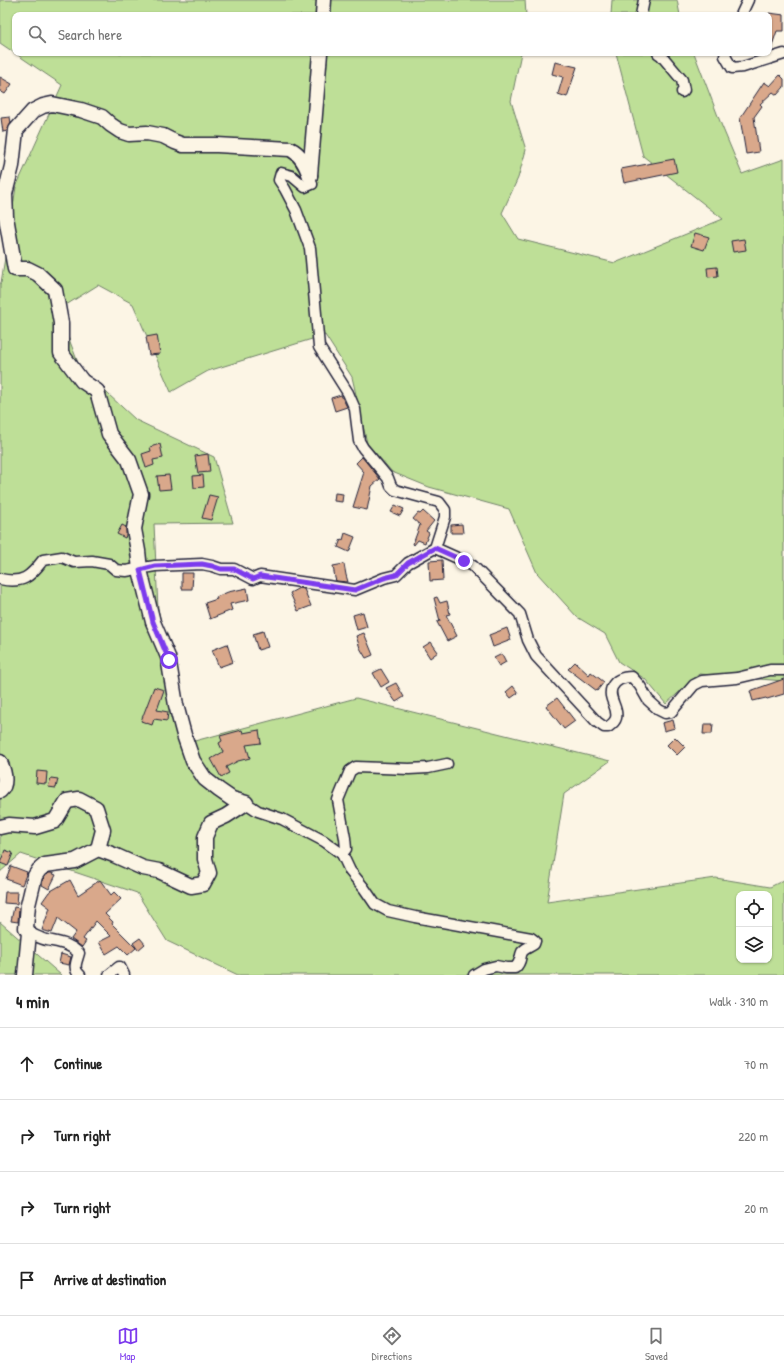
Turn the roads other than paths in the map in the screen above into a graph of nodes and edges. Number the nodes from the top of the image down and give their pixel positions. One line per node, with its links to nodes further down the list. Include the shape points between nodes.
1 (324, 0): 4 (street)
2 (644, 0): 5 (street)
3 (748, 0): 6 (street)
4 (323, 12)
5 (642, 12)
6 (742, 12)
7 (784, 54): 10 (street, via 732,68)
8 (320, 56): 12 (street)
9 (661, 56): 11 (street, via 682,80)
10 (725, 56)
11 (682, 92)
12 (310, 176): 13 (street, via 312,184 305,187 292,176 281,173 279,180 296,210 310,248 319,347 353,404 359,441 395,490 439,502 445,510); 14 (street, via 300,156 290,149 217,144 183,145 163,136 147,133 129,134 120,131 102,117 52,104 33,111 16,130 12,166 5,194 6,217 15,269 28,269 38,274 55,290 61,323 61,352 82,381 97,391 109,434 129,460 141,494 134,529)
13 (435, 548): 14 (street, via 408,563 396,575 355,590 260,576 253,579 234,569 221,569 202,564 155,566); 16 (street, via 473,566 520,614 536,656 604,727 611,726 616,718 610,693 613,684 623,678 632,677 648,700 665,713 671,712 694,685 702,680 737,678 770,670)
14 (140, 570): 15 (street, via 116,570 109,564 92,561 74,562 62,557 43,560 25,579 10,582); 20 (street, via 153,622 168,658 176,706 194,761 205,779 232,799)
15 (0, 579)
16 (784, 670)
17 (0, 762): 19 (street, via 5,774 3,788)
18 (447, 764): 23 (street, via 409,769 356,767 350,771 338,800 346,838 346,849)
19 (0, 791)
20 (246, 803): 22 (street, via 211,823 204,837 205,859 209,873 203,884 191,886 160,871 143,868 114,854); 23 (street, via 324,841)
21 (0, 827): 22 (street, via 35,827 55,821 67,801 79,798 96,808 103,830)
22 (98, 850): 24 (street, via 75,861 45,865 39,870 35,876 28,905 26,928)
23 (342, 854): 29 (street, via 350,871 375,904 388,911 531,938 535,941 523,952 520,963 515,968 496,966)
24 (29, 933): 25 (street); 26 (street, via 74,948 79,953 75,967)
25 (25, 975)
26 (80, 975)
27 (109, 975): 28 (street, via 120,967)
28 (124, 975)
29 (474, 975)

